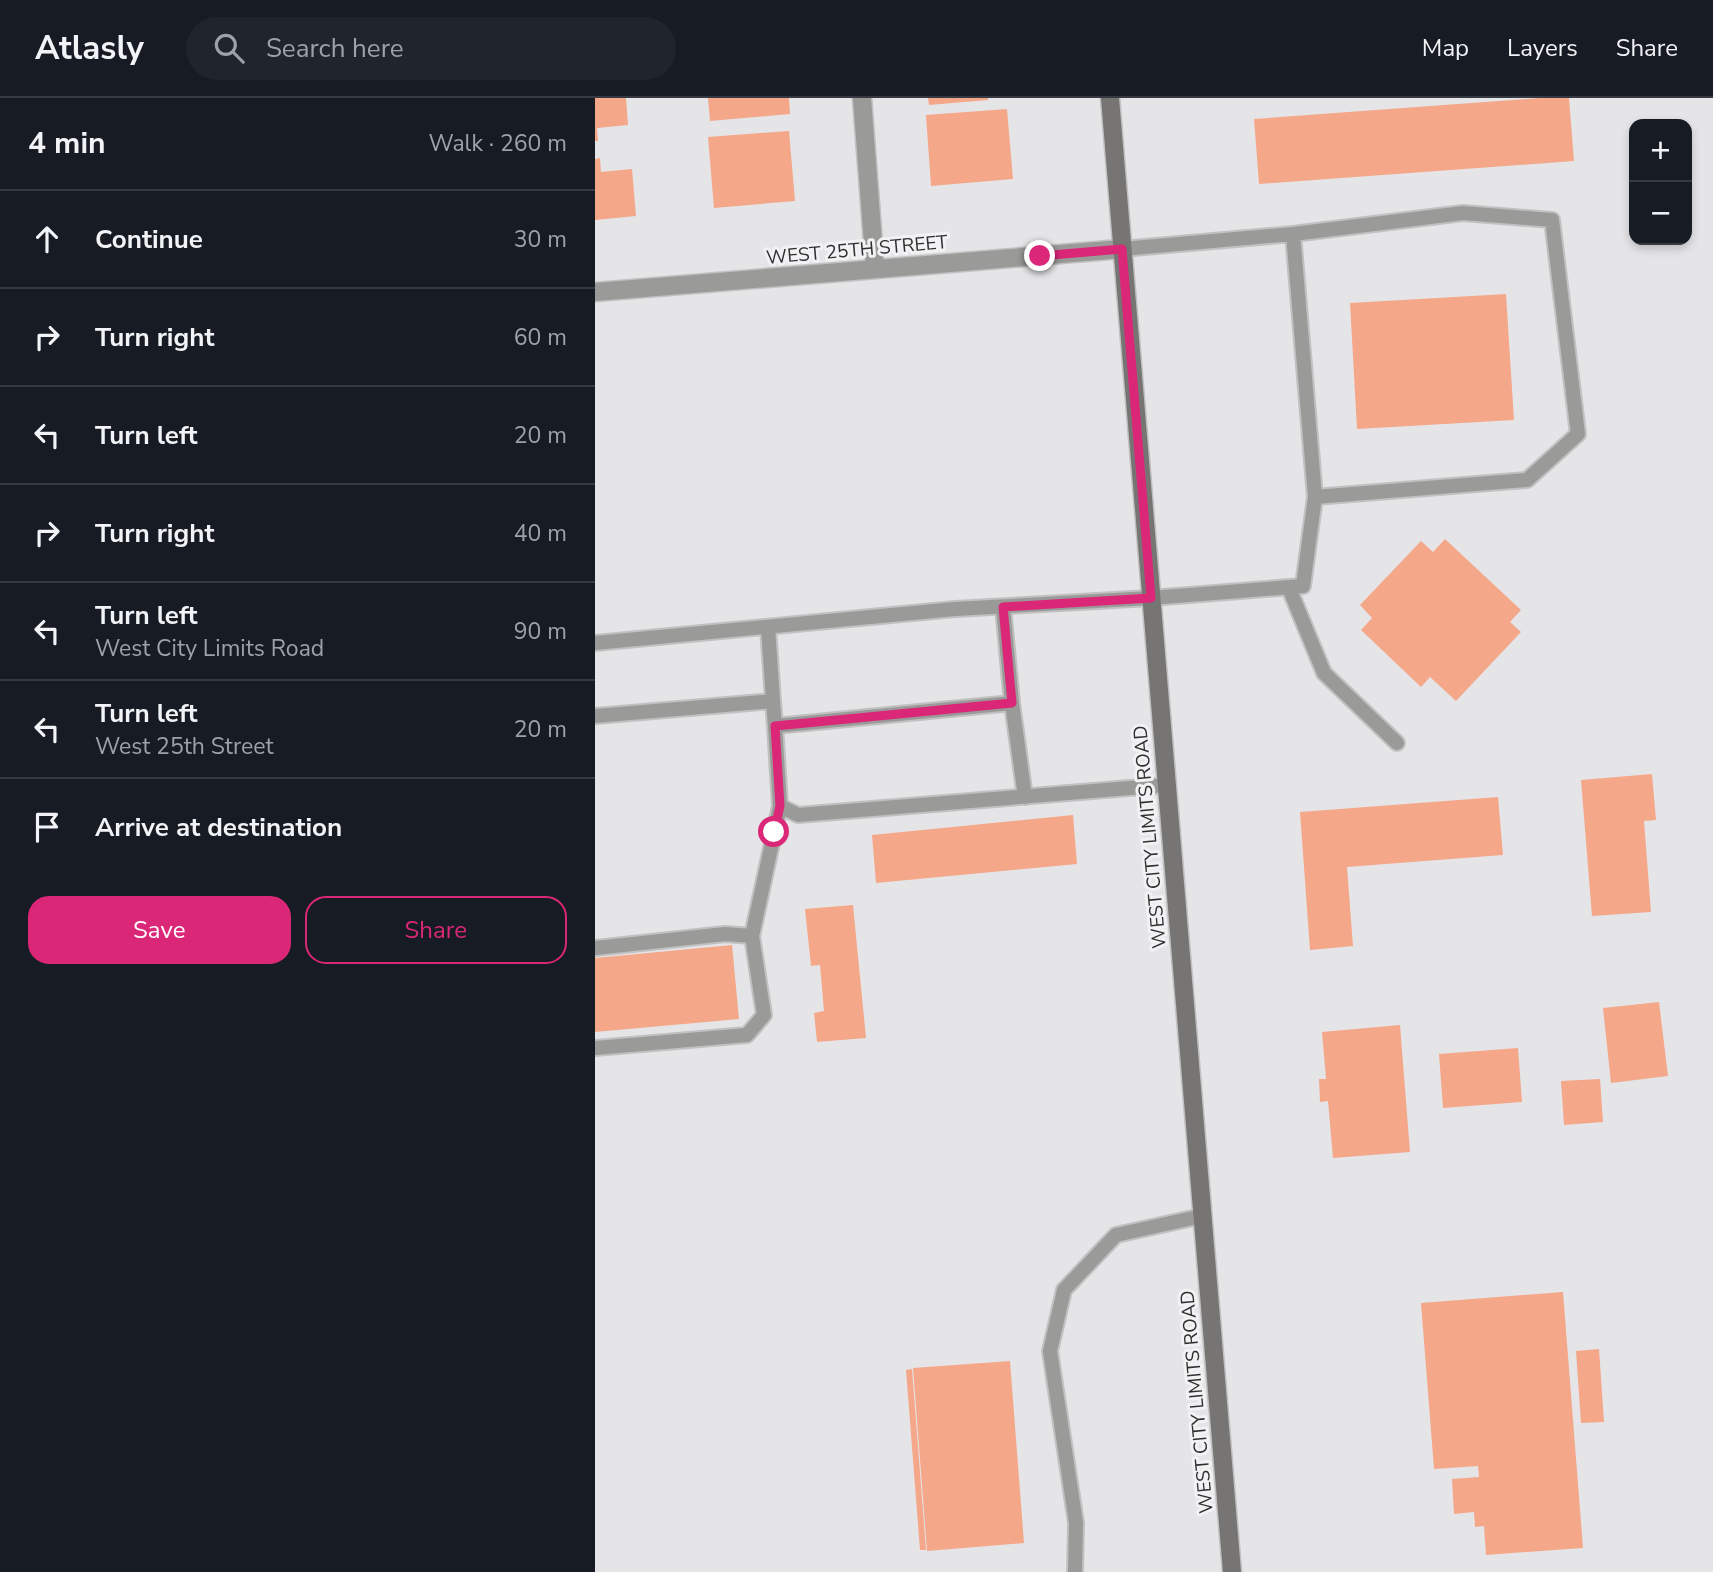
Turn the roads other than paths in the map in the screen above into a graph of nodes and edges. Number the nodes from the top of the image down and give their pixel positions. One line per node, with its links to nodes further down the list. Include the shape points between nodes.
1 (862, 98): 5 (street)
2 (1110, 98): 4 (street, WEST CITY LIMITS ROAD)
3 (1293, 234): 4 (lane); 7 (lane); 7 (lane, via 1463,213 1552,219 1578,435 1527,480)
4 (1122, 249): 5 (street, WEST 25TH STREET); 9 (street, WEST CITY LIMITS ROAD)
5 (875, 270): 6 (street, WEST 25TH STREET)
6 (595, 292)
7 (1315, 497): 8 (lane, via 1303,586)
8 (1289, 588): 9 (lane); 17 (lane, via 1324,673)
9 (1151, 598): 10 (lane); 18 (street, WEST CITY LIMITS ROAD)
10 (1003, 607): 11 (lane); 14 (lane)
11 (768, 626): 12 (lane); 13 (lane)
12 (595, 643)
13 (773, 701): 15 (lane); 16 (lane)
14 (1012, 703): 16 (lane); 19 (lane)
15 (595, 716)
16 (775, 726): 20 (lane)
17 (1397, 743)
18 (1167, 785): 19 (lane); 24 (street, WEST CITY LIMITS ROAD)
19 (1025, 797): 20 (lane, via 798,815)
20 (780, 806): 21 (lane)
21 (753, 936): 22 (lane, via 725,934); 23 (lane, via 764,1015 747,1035)
22 (595, 948)
23 (595, 1048)
24 (1202, 1216): 25 (lane, via 1116,1235 1064,1290 1050,1351 1076,1523); 26 (street, WEST CITY LIMITS ROAD)
25 (1075, 1572)
26 (1232, 1572)

